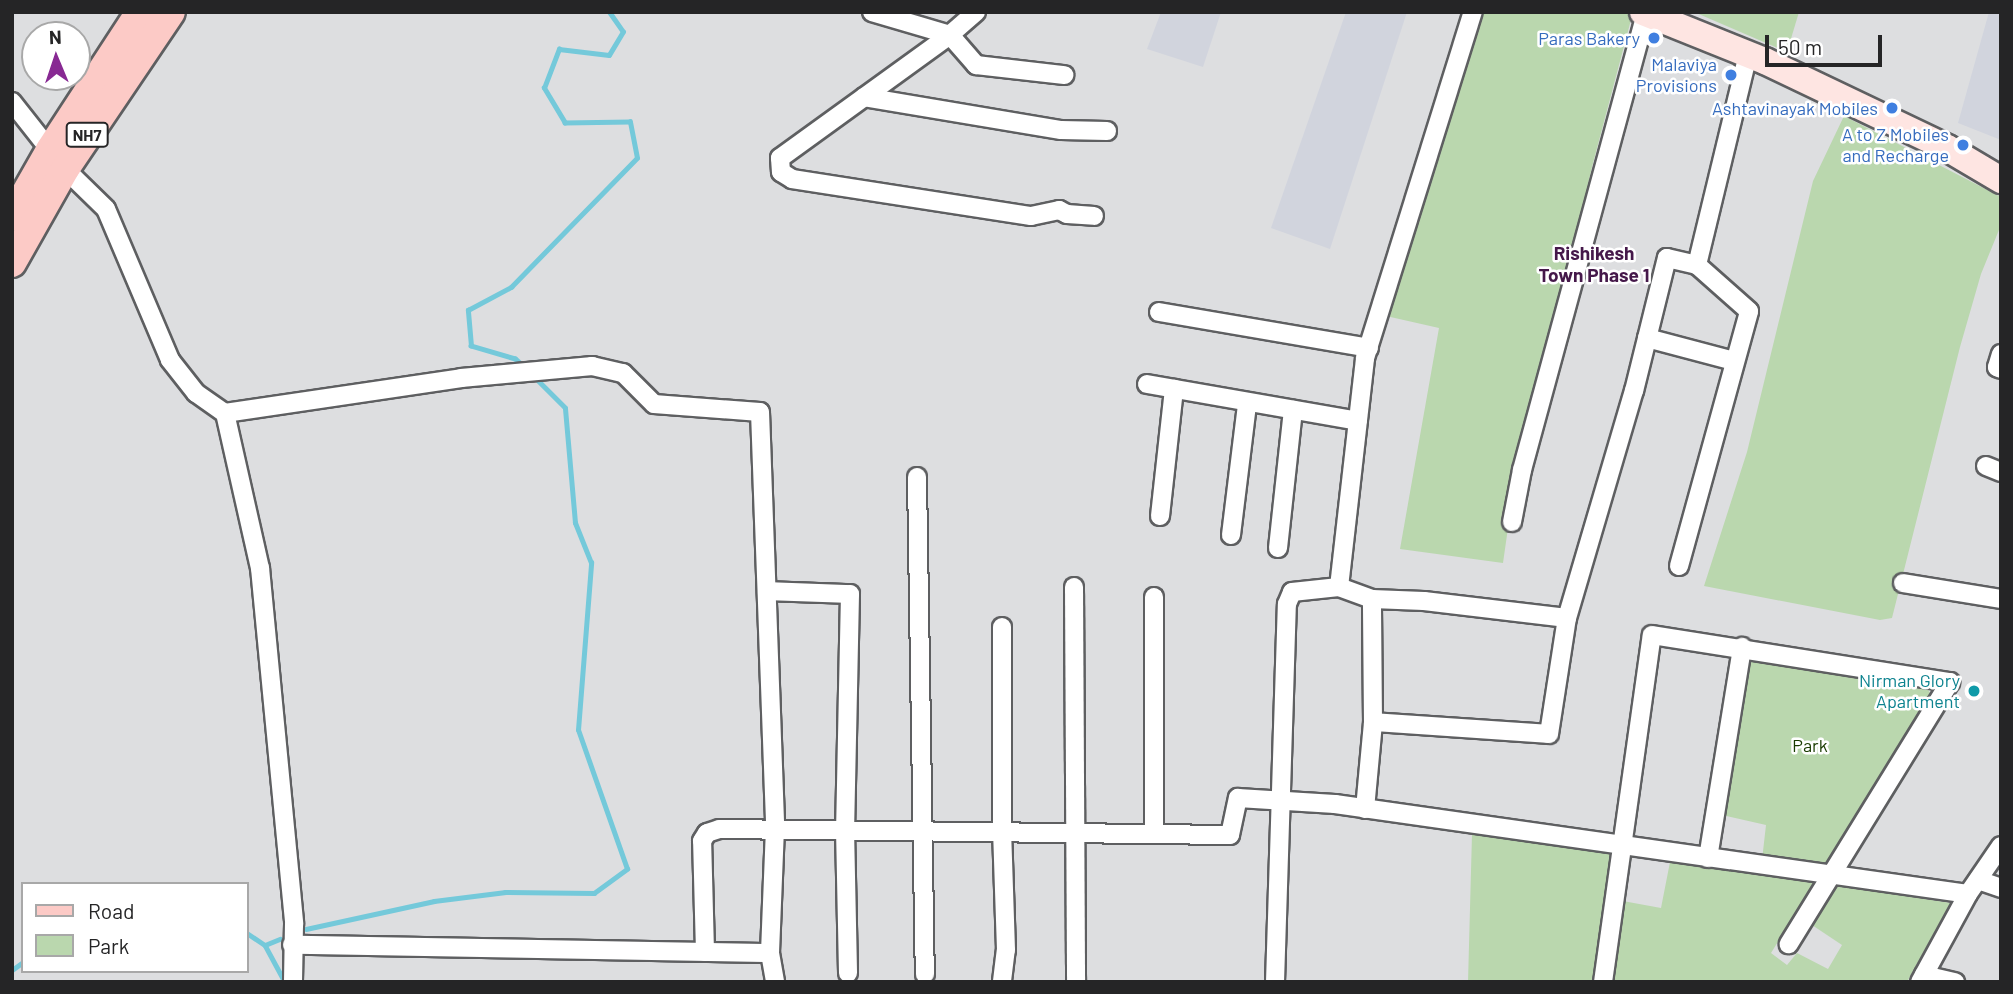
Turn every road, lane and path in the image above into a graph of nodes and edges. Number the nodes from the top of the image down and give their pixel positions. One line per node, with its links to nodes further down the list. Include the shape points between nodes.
1 (140, 12): 13 (main road)
2 (171, 12): 13 (main road, NH7)
3 (872, 12): 7 (street)
4 (976, 12): 7 (street)
5 (1473, 12): 21 (street)
6 (1645, 13): 8 (street); 33 (street, via 1521,470)
7 (950, 35): 9 (street, via 976,65); 10 (street)
8 (1748, 54): 14 (street, via 1947,148); 18 (street)
9 (1064, 75)
10 (864, 97): 12 (street, via 1061,130); 15 (street, via 780,158 781,172 792,179 1031,216 1059,210)
11 (12, 102): 13 (street)
12 (1107, 131)
13 (57, 160): 16 (main road); 17 (main road, NH7); 29 (street, via 106,209 170,360 197,393)
14 (2001, 180)
15 (1094, 216)
16 (12, 218)
17 (12, 263)
18 (1697, 265): 20 (street, via 1667,258); 23 (street, via 1749,311)
19 (1158, 312): 21 (street)
20 (1647, 338): 23 (street); 44 (street)
21 (1369, 348): 30 (street)
22 (2001, 354): 24 (street, via 1997,367)
23 (1734, 361): 36 (street)
24 (2001, 369)
25 (1147, 384): 26 (street)
26 (1174, 389): 27 (street); 32 (street)
27 (1247, 404): 28 (street); 34 (street)
28 (1293, 410): 30 (street); 35 (street)
29 (225, 413): 40 (street, via 592,366 623,373 654,404 760,412); 63 (street, via 260,568 294,924)
30 (1358, 421): 39 (street)
31 (917, 477): 52 (street)
32 (1160, 516)
33 (1512, 522)
34 (1231, 535)
35 (1278, 548)
36 (1679, 566)
37 (1903, 583): 43 (street)
38 (1074, 587): 54 (street)
39 (1339, 587): 42 (street); 48 (street, via 1292,592 1287,604)
40 (766, 591): 50 (street); 51 (street, via 850,594)
41 (1154, 597): 55 (street)
42 (1372, 599): 44 (street); 47 (street)
43 (2001, 600)
44 (1567, 618): 47 (street, via 1549,734)
45 (1002, 627): 53 (street)
46 (1742, 647): 56 (street, via 1652,635); 58 (street); 59 (street, via 1950,682)
47 (1373, 722): 49 (street)
48 (1280, 801): 49 (street); 55 (street, via 1238,798 1230,835); 73 (street)
49 (1365, 809): 56 (street)
50 (775, 828): 51 (street); 64 (street, via 719,829 707,833 702,841); 65 (street)
51 (845, 829): 52 (street); 66 (street)
52 (924, 831): 53 (street); 67 (street)
53 (1002, 832): 54 (street); 69 (street, via 1006,950)
54 (1076, 833): 55 (street); 72 (street)
55 (1154, 834)
56 (1623, 845): 58 (street); 74 (street)
57 (2001, 846): 60 (street)
58 (1708, 858): 59 (street)
59 (1833, 875): 60 (street); 62 (street)
60 (1973, 887): 61 (street); 68 (street)
61 (2001, 888)
62 (1789, 944)
63 (292, 945): 64 (street); 70 (street)
64 (705, 952): 65 (street)
65 (770, 953): 71 (street)
66 (848, 973)
67 (925, 974)
68 (1922, 978): 75 (street)
69 (1002, 981)
70 (293, 982)
71 (775, 982)
72 (1076, 982)
73 (1276, 982)
74 (1604, 982)
75 (1955, 982)

